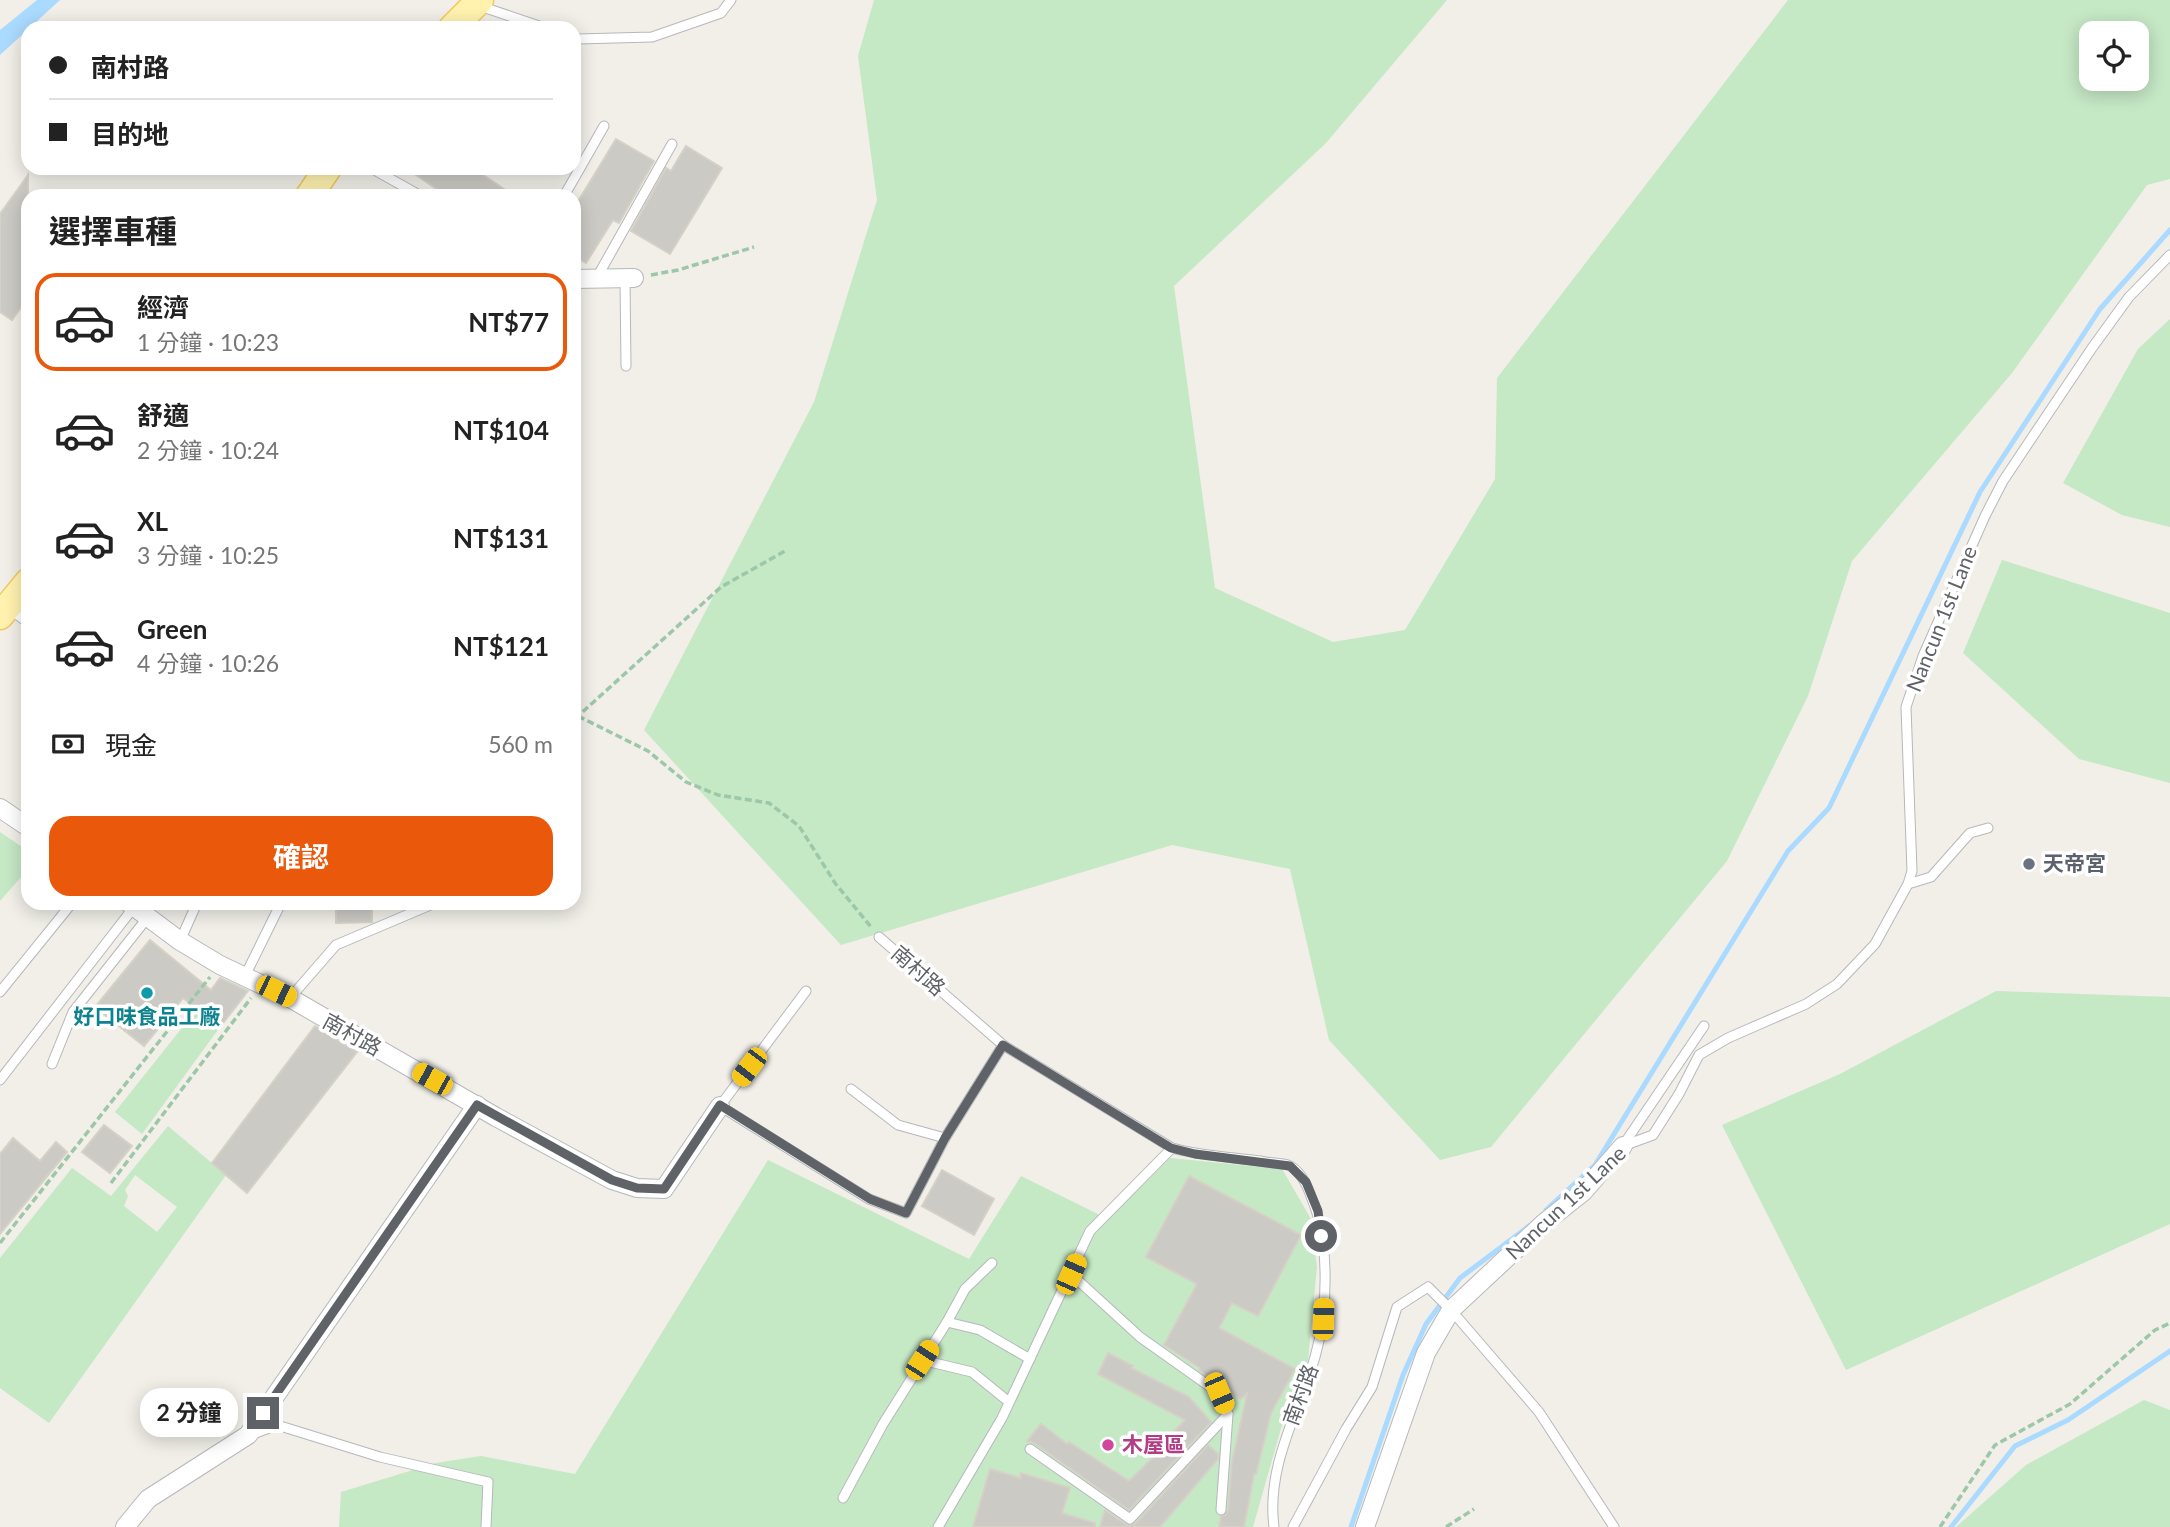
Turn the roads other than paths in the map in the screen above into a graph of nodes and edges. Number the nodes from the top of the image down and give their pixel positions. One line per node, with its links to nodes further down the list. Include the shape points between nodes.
1 (731, 0): 5 (lane, via 721,13 652,37)
2 (478, 2): 3 (main road); 4 (lane)
3 (459, 21)
4 (527, 21)
5 (581, 39)
6 (604, 126): 8 (lane)
7 (672, 144): 14 (lane)
8 (581, 166)
9 (384, 175): 10 (lane)
10 (408, 189)
11 (2170, 255): 21 (lane, Nancun 1st Lane, via 2129,297 2003,481 1923,656 1906,707 1912,871)
12 (581, 279): 14 (street)
13 (629, 279): 14 (street); 15 (lane)
14 (595, 280)
15 (626, 366)
16 (21, 596): 17 (main road)
17 (12, 615)
18 (0, 808): 19 (street)
19 (21, 822)
20 (1988, 828): 21 (lane, via 1970,833 1931,877)
21 (1908, 884): 43 (lane, Nancun 1st Lane, via 1875,944 1837,984 1806,1004 1699,1055 1653,1135)
22 (66, 910): 33 (lane)
23 (136, 910): 37 (lane, via 73,1012)
24 (136, 910): 38 (lane)
25 (138, 910): 30 (street, 南村路)
26 (194, 910): 30 (lane)
27 (278, 910): 31 (lane)
28 (418, 910): 34 (lane, via 336,945)
29 (879, 937): 36 (lane, 南村路)
30 (180, 941): 31 (street, 南村路)
31 (245, 976): 34 (street, 南村路)
32 (806, 991): 41 (lane, 南村路)
33 (0, 992)
34 (289, 998): 40 (street, 南村路)
35 (1704, 1026): 43 (lane)
36 (1003, 1045): 42 (lane); 44 (lane, 南村路)
37 (52, 1064)
38 (0, 1080)
39 (851, 1089): 42 (lane, via 898,1125)
40 (477, 1105): 41 (street, 南村路, via 612,1180 637,1188 664,1189); 53 (street, via 397,1210)
41 (720, 1105): 42 (lane, via 870,1199 906,1213)
42 (945, 1138)
43 (1623, 1146): 47 (street, Nancun 1st Lane, via 1583,1192)
44 (1171, 1148): 46 (lane, via 1090,1231); 60 (lane, 南村路, via 1290,1166 1306,1182 1318,1211 1325,1260 1323,1319 1315,1356 1283,1445 1271,1508)
45 (992, 1263): 48 (lane, via 965,1289)
46 (1071, 1274): 49 (lane); 52 (lane, via 1140,1337 1219,1393)
47 (1451, 1310): 61 (lane, via 1428,1287 1397,1307 1372,1387); 62 (street, Nancun 1st Lane, via 1426,1353); 63 (lane, via 1539,1412)
48 (947, 1322): 49 (lane, via 980,1330); 50 (lane)
49 (1030, 1359): 51 (lane)
50 (922, 1360): 51 (lane, via 972,1372); 55 (lane)
51 (1009, 1402): 59 (lane)
52 (1228, 1414): 54 (lane, via 1130,1519); 56 (lane)
53 (248, 1435): 57 (street, via 148,1499); 58 (lane, via 277,1425 380,1457 488,1482)
54 (1030, 1449)
55 (842, 1498)
56 (1222, 1510)
57 (125, 1527)
58 (486, 1527)
59 (938, 1527)
60 (1273, 1527)
61 (1293, 1527)
62 (1365, 1527)
63 (1614, 1527)

